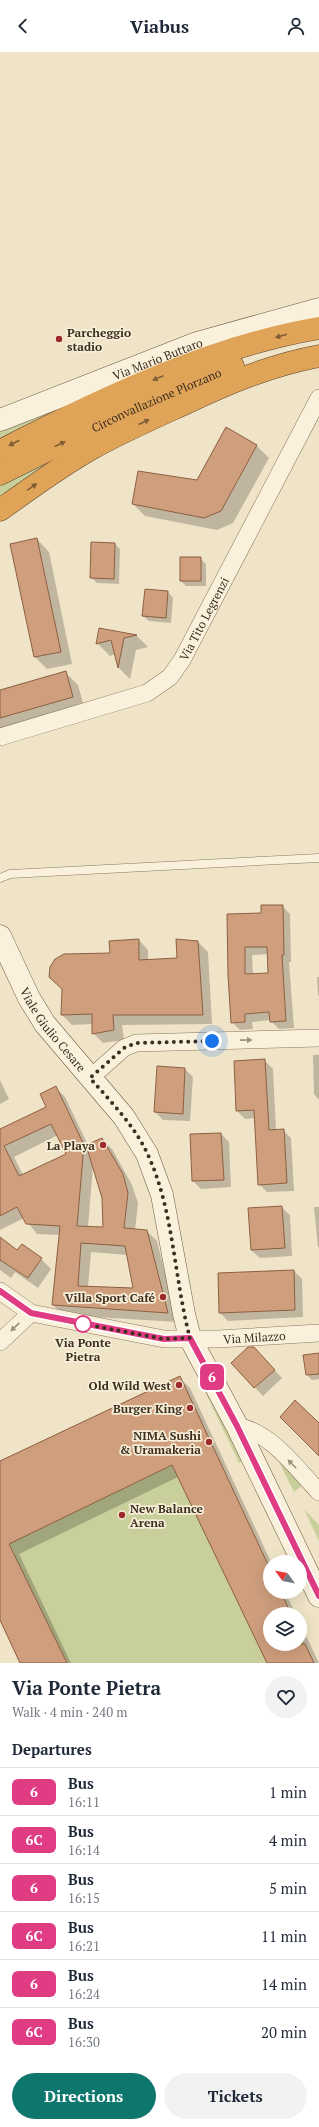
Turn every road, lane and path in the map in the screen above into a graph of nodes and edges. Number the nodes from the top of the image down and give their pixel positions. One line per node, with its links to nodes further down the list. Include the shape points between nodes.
1 (319, 309): 6 (street, Via Mario Buttaro, via 197,343)
2 (319, 328): 7 (highway, Circonvallazione Plorzano, one-way to 7, via 298,331 206,358 115,395)
3 (319, 342): 8 (highway, Circonvallazione Plorzano, one-way to 3, via 123,413 214,373 254,359)
4 (319, 356): 9 (highway, one-way to 4, via 90,449 129,429 262,370)
5 (319, 398): 10 (street, Via Tito Legrenzi, via 255,523 170,678 147,693)
6 (0, 420)
7 (0, 450)
8 (0, 474)
9 (0, 510)
10 (0, 738)
11 (319, 858): 12 (lane, via 10,874)
12 (0, 878)
13 (0, 936): 15 (street, Viale Giulio Cesare, via 29,998 45,1024)
14 (319, 1038): 15 (street, one-way to 14, via 124,1048 136,1043)
15 (90, 1078): 19 (street, Viale Giulio Cesare, via 131,1127 148,1154 157,1175)
16 (0, 1291): 17 (street)
17 (31, 1313): 19 (street, Via Milazzo, via 164,1339); 20 (street, one-way to 20)
18 (319, 1333): 19 (street, Via Milazzo, via 218,1340)
19 (190, 1338): 21 (street, Viale Giulio Cesare)
20 (0, 1342)
21 (237, 1426): 22 (street, one-way to 21, via 275,1445 260,1434); 23 (street, Viale Giulio Cesare)
22 (319, 1492)
23 (319, 1596)

